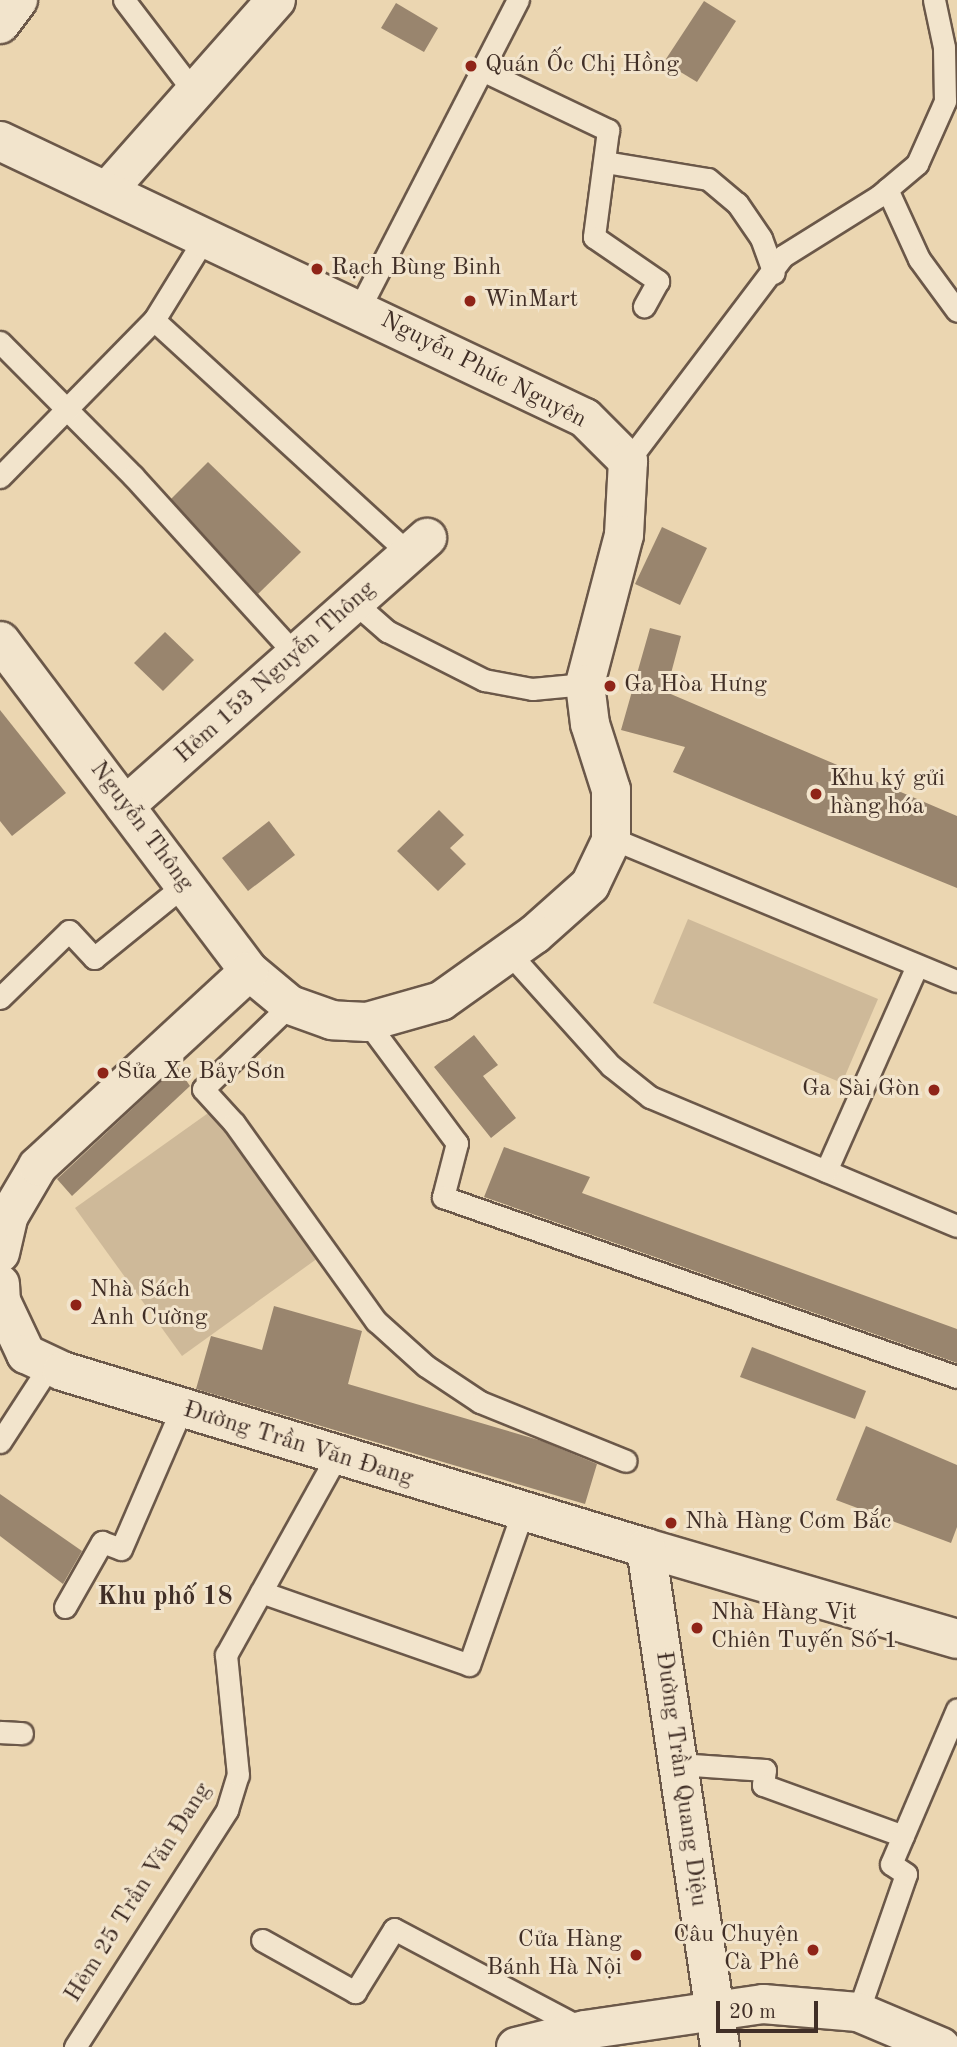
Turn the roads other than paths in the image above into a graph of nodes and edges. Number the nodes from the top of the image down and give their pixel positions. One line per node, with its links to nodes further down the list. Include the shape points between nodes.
1 (18, 0): 6 (street)
2 (124, 0): 8 (lane)
3 (276, 0): 8 (street)
4 (518, 0): 7 (lane)
5 (934, 0): 11 (lane, via 944,47 945,100 917,164)
6 (0, 24)
7 (482, 70): 10 (lane, via 608,130); 17 (lane)
8 (194, 92): 12 (street)
9 (0, 141): 12 (street, Nguyễn Phúc Nguyên)
10 (605, 162): 14 (lane, via 708,179 737,203 761,238); 16 (lane, via 594,237 658,281)
11 (887, 189): 14 (lane, via 783,256); 15 (lane, via 919,259)
12 (107, 191): 13 (street, Nguyễn Phúc Nguyên)
13 (205, 237): 17 (street, Nguyễn Phúc Nguyên); 18 (lane)
14 (774, 272): 21 (lane)
15 (956, 305)
16 (644, 306)
17 (359, 309): 21 (street, Nguyễn Phúc Nguyên, via 585,418)
18 (155, 320): 20 (lane); 23 (lane)
19 (0, 342): 20 (lane)
20 (68, 408): 22 (lane); 26 (lane)
21 (628, 461): 27 (street, via 624,535)
22 (0, 477)
23 (418, 546): 24 (street, Hẻm 153 Nguyễn Thông)
24 (355, 603): 26 (street, Hẻm 153 Nguyễn Thông); 27 (lane, via 387,631 484,680 532,690)
25 (0, 642): 28 (street, Nguyễn Thông)
26 (297, 656): 28 (street, Hẻm 153 Nguyễn Thông)
27 (585, 684): 29 (street, via 590,724 611,790)
28 (125, 806): 30 (street, Nguyễn Thông)
29 (611, 838): 31 (street, via 590,885); 32 (lane)
30 (184, 885): 33 (street, Nguyễn Thông); 35 (lane, via 94,957 69,931)
31 (510, 954): 37 (street, via 441,1001); 38 (lane, via 611,1066 650,1097)
32 (916, 968): 34 (lane); 38 (lane)
33 (249, 971): 36 (street, Nguyễn Thông); 40 (street, via 38,1166 8,1217)
34 (957, 981)
35 (0, 998)
36 (290, 1005): 37 (street, via 332,1020); 47 (lane, via 203,1089 210,1099 234,1123 376,1321 426,1366 480,1402)
37 (367, 1022): 43 (lane, via 457,1143 443,1197)
38 (826, 1171): 39 (lane)
39 (957, 1226)
40 (0, 1253)
41 (3, 1307): 42 (street, Đường Trần Văn Đang, via 26,1354)
42 (50, 1365): 44 (street, Đường Trần Văn Đang); 45 (lane)
43 (957, 1377)
44 (182, 1408): 46 (street, Đường Trần Văn Đang); 51 (lane, via 121,1549 102,1542)
45 (0, 1442)
46 (336, 1457): 48 (street, Đường Trần Văn Đang); 50 (lane, Hẻm 25 Trần Văn Đang)
47 (626, 1461)
48 (523, 1514): 49 (street, Đường Trần Văn Đang); 50 (lane, via 470,1665)
49 (646, 1548): 52 (street, Đường Trần Văn Đang); 56 (street, Đường Trần Quang Diệu)
50 (261, 1592): 62 (lane, Hẻm 25 Trần Văn Đang, via 226,1655 239,1774 226,1810)
51 (65, 1607)
52 (957, 1639)
53 (957, 1709): 57 (lane)
54 (0, 1732): 55 (lane)
55 (22, 1733)
56 (678, 1764): 57 (lane, via 765,1770 763,1785); 59 (street, Đường Trần Quang Diệu)
57 (903, 1836): 60 (lane, via 891,1864 906,1874)
58 (261, 1940): 61 (lane, via 355,1992 394,1929)
59 (715, 2010): 60 (street, via 763,2004); 61 (street); 64 (street, Đường Trần Quang Diệu)
60 (858, 2012): 65 (street)
61 (585, 2031): 63 (street)
62 (75, 2047)
63 (516, 2047)
64 (720, 2047)
65 (941, 2047)

